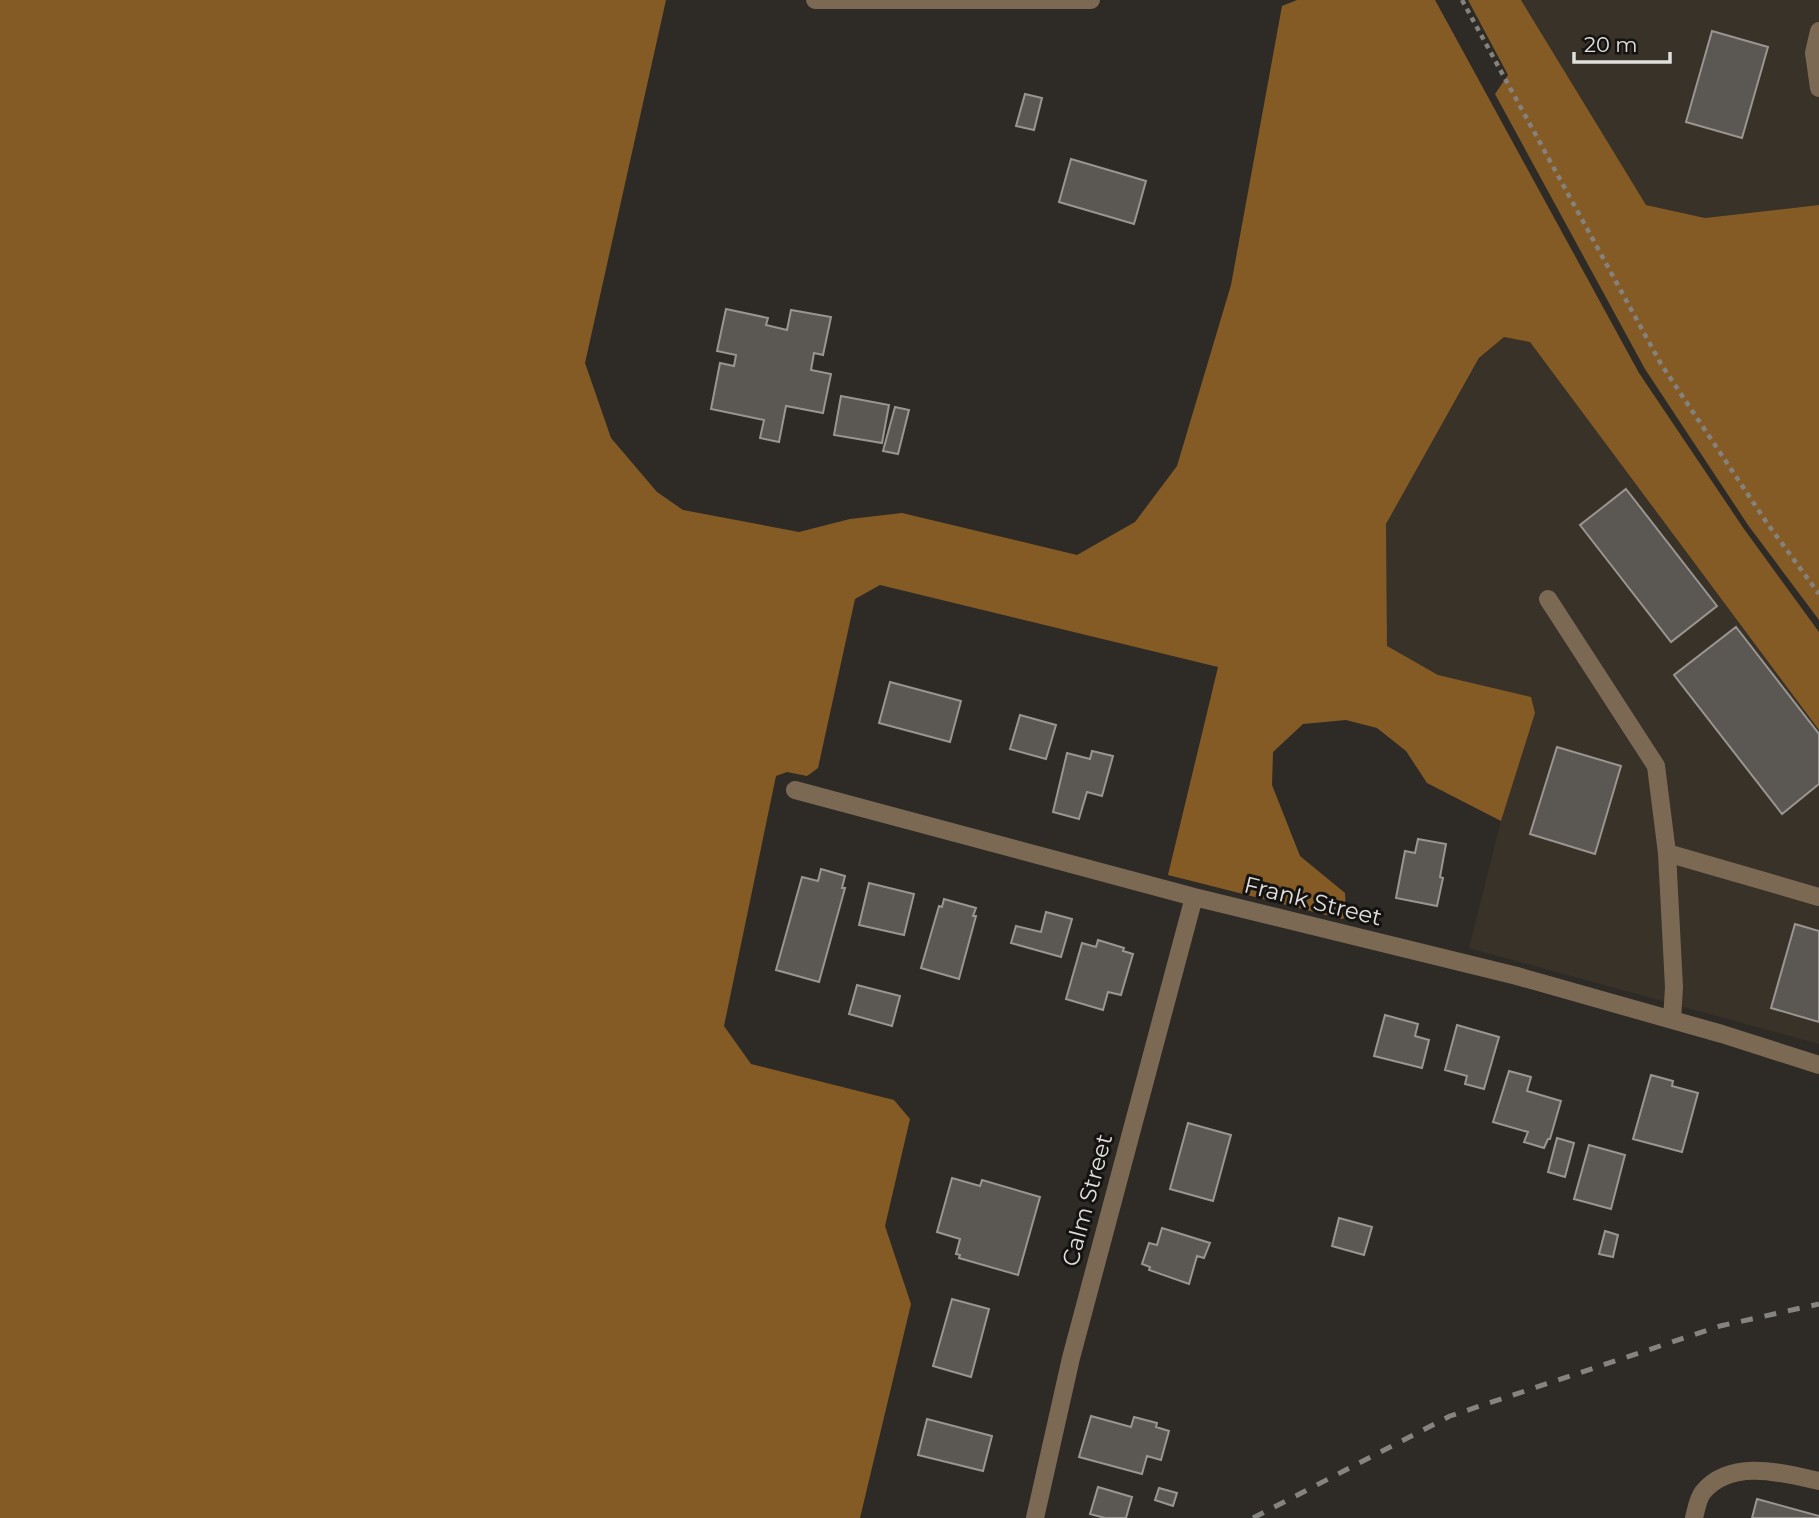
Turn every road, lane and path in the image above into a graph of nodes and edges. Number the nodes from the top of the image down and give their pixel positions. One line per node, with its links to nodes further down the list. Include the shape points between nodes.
1 (815, 0): 2 (street)
2 (1091, 0)
3 (1462, 0): 6 (path, via 1661,364)
4 (1819, 31): 5 (street, via 1814,53)
5 (1819, 88)
6 (1819, 594)
7 (1548, 599): 9 (street, via 1656,766)
8 (795, 790): 10 (street, Frank Street)
9 (1667, 853): 11 (street); 12 (street)
10 (1194, 897): 12 (street, Frank Street, via 1517,976); 15 (street, Calm Street, via 1071,1358)
11 (1819, 897)
12 (1672, 1020): 13 (street, Frank Street)
13 (1819, 1065)
14 (1819, 1481): 16 (street, via 1773,1470 1730,1473 1703,1492)
15 (1035, 1518)
16 (1694, 1518)

